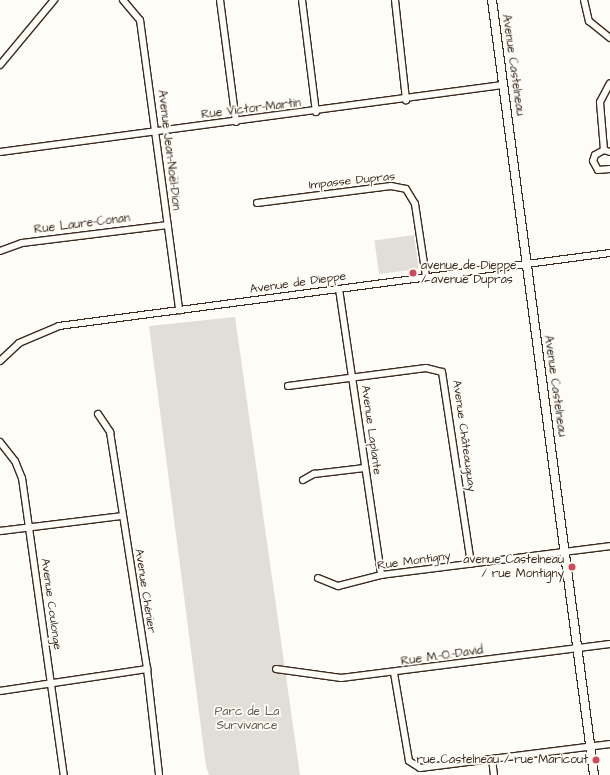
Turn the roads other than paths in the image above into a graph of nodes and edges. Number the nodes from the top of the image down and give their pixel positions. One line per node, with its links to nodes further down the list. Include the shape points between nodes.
1 (54, 0): 9 (street)
2 (123, 0): 15 (street, Avenue Jean-Noël-Dion, via 140,20)
3 (220, 0): 14 (street)
4 (302, 0): 13 (street)
5 (395, 0): 12 (street)
6 (492, 0): 11 (street, Avenue Castelneau)
7 (584, 0): 8 (street, via 589,21)
8 (610, 38)
9 (0, 65)
10 (610, 83): 16 (street, via 600,102)
11 (503, 85): 12 (street, Rue Victor-Martin); 23 (street, Avenue Castelneau)
12 (406, 100): 13 (street, Rue Victor-Martin)
13 (316, 112): 14 (street, Rue Victor-Martin)
14 (236, 122): 15 (street, Rue Victor-Martin)
15 (157, 131): 17 (street, Rue Victor-Martin); 20 (street, Avenue Jean-Noël-Dion)
16 (607, 151): 18 (street, via 595,155 595,167 603,172)
17 (0, 152)
18 (610, 169)
19 (257, 204): 24 (street, Impasse Dupras, via 391,186 406,189 415,204)
20 (168, 225): 21 (street, Rue Laure-Conan, via 22,243); 26 (street, Avenue Jean-Noël-Dion)
21 (0, 251)
22 (610, 253): 23 (street, Avenue de Dieppe)
23 (526, 264): 24 (street, Avenue de Dieppe); 38 (street, Avenue Castelneau)
24 (426, 277): 25 (street, Avenue de Dieppe)
25 (339, 289): 26 (street, Avenue de Dieppe); 28 (street, Avenue Laplante)
26 (179, 310): 27 (street, Avenue de Dieppe, via 59,326 19,342)
27 (0, 361)
28 (352, 377): 29 (street, Avenue Châteauguay); 32 (street, Avenue Laplante); 39 (street, Avenue Châteauguay, via 426,368 442,372)
29 (288, 386)
30 (98, 414): 34 (street, Avenue Chénier, via 110,432)
31 (0, 442): 35 (street, Avenue Coulonge, via 19,469)
32 (365, 468): 33 (street, via 314,474); 40 (street, Avenue Laplante)
33 (303, 480)
34 (122, 516): 35 (street); 44 (street, Avenue Chénier)
35 (30, 527): 36 (street); 47 (street, Avenue Coulonge)
36 (0, 531)
37 (610, 546): 38 (street, Rue Montigny)
38 (565, 552): 39 (street, Rue Montigny); 43 (street, Avenue Castelneau)
39 (471, 564): 40 (street, Rue Montigny)
40 (381, 576): 41 (street, Rue Montigny, via 338,586)
41 (318, 578)
42 (610, 644): 43 (street, Rue M.-O.-David)
43 (577, 648): 46 (street, Rue M.-O.-David); 50 (street, Avenue Castelneau)
44 (147, 669): 47 (street); 53 (street, Avenue Chénier)
45 (276, 669): 46 (street, Rue M.-O.-David, via 341,678)
46 (394, 673): 51 (street, via 409,761 420,768)
47 (52, 684): 48 (street); 52 (street, Avenue Coulonge)
48 (0, 691)
49 (610, 744): 50 (street)
50 (590, 746): 51 (street); 55 (street, Avenue Castelneau)
51 (492, 759): 54 (street)
52 (64, 775)
53 (159, 775)
54 (494, 775)
55 (594, 775)

